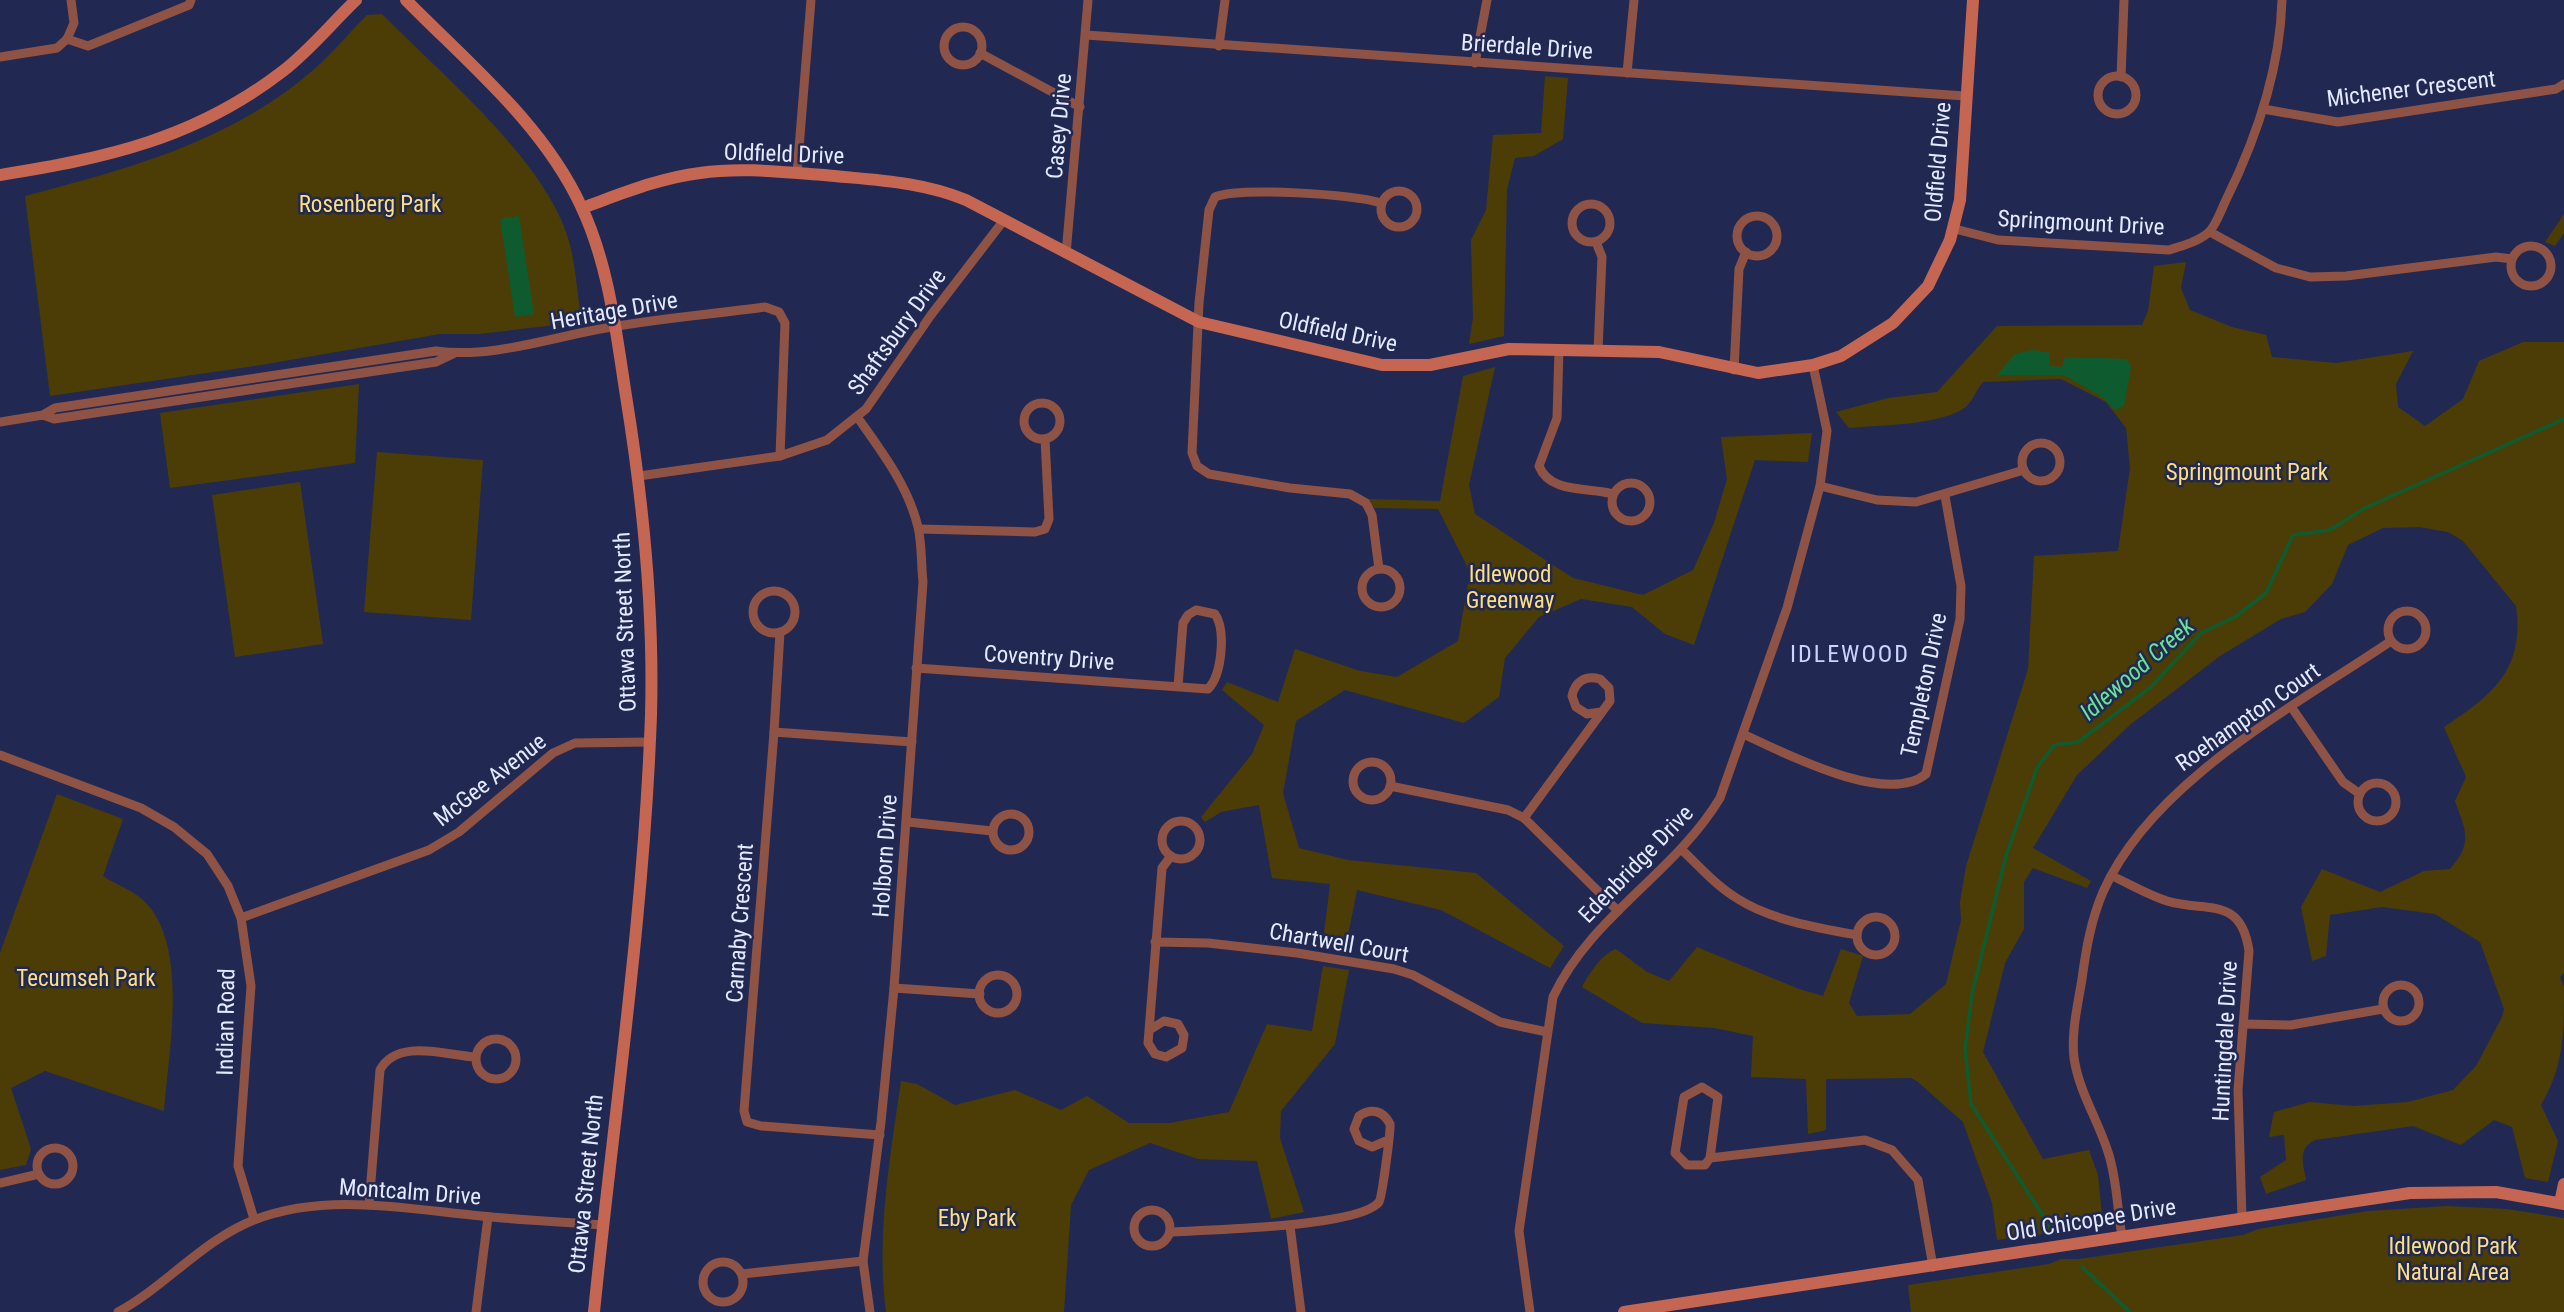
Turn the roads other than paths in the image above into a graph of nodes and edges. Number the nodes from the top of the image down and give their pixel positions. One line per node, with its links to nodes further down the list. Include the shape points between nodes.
1 (71, 0): 14 (street, via 74,23)
2 (191, 0): 14 (street, via 167,16 88,46)
3 (356, 0): 26 (street, via 284,70 183,131 91,160)
4 (406, 0): 28 (street, Ottawa Street North, via 532,129)
5 (811, 0): 25 (street)
6 (1088, 0): 13 (street, Casey Drive)
7 (1225, 0): 15 (street)
8 (1487, 0): 18 (street)
9 (1634, 0): 19 (street)
10 (1973, 0): 22 (street, Oldfield Drive)
11 (2124, 0): 20 (street)
12 (2282, 0): 24 (street, via 2281,27)
13 (1086, 35): 15 (street, Brierdale Drive); 23 (street, Casey Drive)
14 (67, 39): 17 (street, via 57,48)
15 (1219, 46): 18 (street, Brierdale Drive)
16 (980, 54): 16 (street, via 977,35 967,28 954,30 945,40 946,56 956,64 971,63); 23 (street)
17 (0, 57)
18 (1475, 63): 19 (street, Brierdale Drive)
19 (1627, 73): 22 (street, Brierdale Drive)
20 (2121, 77): 20 (street, via 2104,81 2098,93 2101,106 2113,114 2128,111 2136,99 2132,84)
21 (2564, 84): 24 (street, Michener Crescent, via 2556,89 2338,122)
22 (1965, 96): 30 (street, Oldfield Drive)
23 (1080, 107): 34 (street, Casey Drive)
24 (2263, 109): 31 (street, via 2243,165)
25 (797, 173): 28 (street, Oldfield Drive, via 701,172 646,184); 29 (street, Oldfield Drive, via 937,188)
26 (0, 175)
27 (1381, 203): 27 (street, via 1384,221 1396,227 1410,223 1418,211 1414,198 1403,190 1388,194); 36 (street, via 1253,191 1228,191 1215,197 1209,210)
28 (582, 208): 37 (street, Ottawa Street North)
29 (1004, 220): 34 (street, Oldfield Drive); 46 (street, Shaftsbury Drive)
30 (1955, 229): 31 (street, Springmount Drive, via 1998,240 2169,250); 40 (street, Oldfield Drive, via 1928,286 1893,323 1841,356)
31 (2210, 232): 35 (street, via 2276,268 2310,277)
32 (1596, 242): 32 (street, via 1606,234 1609,218 1599,206 1584,206 1573,218 1573,230 1585,242); 39 (street, via 1602,257)
33 (1746, 252): 33 (street, via 1759,256 1772,249 1777,232 1770,220 1756,216 1740,225 1738,239); 41 (street, via 1739,269)
34 (1066, 254): 36 (street, Oldfield Drive)
35 (2512, 259): 35 (street, via 2524,247 2538,247 2550,260 2549,275 2538,284 2523,284 2512,271)
36 (1199, 322): 38 (street, Oldfield Drive, via 1405,367 1509,349); 56 (street, via 1192,453 1196,466 1223,477 1350,494 1366,503 1373,514)
37 (616, 326): 42 (street, Heritage Drive, via 540,343 454,354 436,351); 49 (street, Heritage Drive, via 765,307 779,312 785,323); 51 (street, Ottawa Street North)
38 (1559, 349): 39 (street, Oldfield Drive); 53 (street, via 1557,418 1539,466 1549,482)
39 (1598, 351): 41 (street, Oldfield Drive, via 1658,352)
40 (1813, 365): 41 (street, Oldfield Drive, via 1758,373); 52 (street, Edenbridge Drive, via 1827,431)
41 (1734, 370)
42 (279, 379): 43 (street, Heritage Drive); 44 (street, Heritage Drive)
43 (148, 394): 44 (street); 45 (street, Heritage Drive, via 55,408)
44 (151, 405): 45 (street, Heritage Drive, via 54,419)
45 (43, 415): 47 (street, Heritage Drive)
46 (858, 418): 49 (street, Shaftsbury Drive, via 827,440); 55 (street, Holborn Drive, via 886,456)
47 (0, 422)
48 (1045, 439): 48 (street, via 1057,432 1060,418 1052,405 1038,403 1028,409 1024,424 1030,435); 55 (street, via 1049,519 1045,529)
49 (780, 456): 51 (street, Shaftsbury Drive)
50 (2024, 470): 50 (street, via 2033,480 2050,479 2059,466 2057,453 2046,444 2031,446 2022,458); 54 (street)
51 (639, 476): 65 (street, Ottawa Street North, via 648,584)
52 (1820, 486): 54 (street, via 1890,502); 64 (street, Edenbridge Drive, via 1787,608)
53 (1613, 494): 53 (street, via 1614,510 1623,520 1639,520 1650,508 1648,493 1640,484 1623,484)
54 (1945, 496): 64 (street, Templeton Drive, via 1961,586 1960,619 1926,774 1911,782 1846,778)
55 (919, 529): 59 (street, Holborn Drive, via 923,582)
56 (1379, 569): 56 (street, via 1367,575 1362,590 1370,603 1383,607 1398,596 1400,583 1393,573)
57 (780, 632): 57 (street, via 790,626 796,611 789,596 773,590 756,601 754,618 763,630); 63 (street)
58 (2391, 641): 58 (street, via 2402,649 2420,645 2427,632 2422,617 2409,611 2394,616 2388,630); 61 (street, Roehampton Court)
59 (916, 668): 60 (street, Coventry Drive); 66 (street, Holborn Drive)
60 (1178, 686): 60 (street, Coventry Drive, via 1208,689 1216,682 1220,621 1215,614 1196,610 1183,623)
61 (2292, 708): 69 (street, via 2343,782); 75 (street, Roehampton Court, via 2208,764 2172,797 2128,849)
62 (1601, 712): 62 (street, via 1587,714 1576,707 1572,696 1580,681 1594,677 1609,688 1610,701); 70 (street)
63 (774, 733): 66 (street); 87 (street, Carnaby Crescent, via 747,1122)
64 (1743, 734): 73 (street, Edenbridge Drive, via 1720,798)
65 (649, 742): 77 (street, McGee Avenue, via 575,743 553,753 459,832 429,850); 98 (street, Ottawa Street North, via 646,832)
66 (912, 742): 71 (street, Holborn Drive)
67 (0, 755): 77 (street, Indian Road, via 141,808 174,827 207,854 228,886)
68 (1390, 786): 68 (street, via 1383,797 1365,800 1356,793 1352,780 1360,766 1376,762 1387,769); 70 (street, via 1508,810)
69 (2360, 794): 69 (street, via 2360,807 2372,820 2386,818 2395,807 2395,794 2383,784 2370,785)
70 (1524, 818): 76 (street)
71 (908, 822): 72 (street); 80 (street, Holborn Drive)
72 (992, 831): 72 (street, via 996,843 1006,850 1022,847 1029,835 1025,821 1010,814 996,821)
73 (1681, 849): 76 (street, Edenbridge Drive); 78 (street, via 1712,880 1754,907)
74 (1171, 856): 74 (street, via 1187,858 1198,850 1199,832 1190,823 1175,822 1165,830 1162,843); 79 (street, via 1162,868)
75 (2112, 876): 83 (street, Huntingdale Drive, via 2168,901 2218,908 2241,923 2249,951); 101 (street, Roehampton Court, via 2088,936 2074,1057 2086,1101 2109,1153)
76 (1618, 911): 85 (street, Edenbridge Drive, via 1565,972 1553,998)
77 (241, 918): 97 (street, Indian Road, via 251,986 238,1166)
78 (1857, 935): 78 (street, via 1861,947 1876,954 1890,948 1895,935 1888,922 1874,917 1862,923)
79 (1155, 942): 84 (street); 85 (street, Chartwell Court, via 1297,953 1394,969 1500,1022)
80 (894, 988): 81 (street); 87 (street, Holborn Drive)
81 (980, 993): 81 (street, via 986,1009 998,1013 1011,1008 1017,997 1013,983 1002,976 985,982)
82 (2383, 1009): 82 (street, via 2392,1020 2405,1021 2417,1012 2418,998 2410,987 2398,985 2386,991); 83 (street, via 2291,1025)
83 (2245, 1024): 96 (street, Huntingdale Drive, via 2238,1090)
84 (1151, 1028): 84 (street, via 1148,1044 1156,1054 1172,1056 1182,1048 1184,1035 1178,1024 1164,1021)
85 (1547, 1032): 111 (street, Edenbridge Drive, via 1519,1231)
86 (475, 1058): 86 (street, via 478,1069 490,1078 502,1078 515,1064 513,1048 497,1039 481,1045); 94 (street, via 402,1050 386,1059 380,1070)
87 (880, 1135): 102 (street, Holborn Drive)
88 (1386, 1141): 88 (street, via 1391,1130 1387,1118 1374,1110 1359,1116 1354,1129 1359,1141 1372,1147); 99 (street, via 1384,1192 1369,1211)
89 (1710, 1158): 89 (street, via 1718,1097 1702,1087 1684,1097 1675,1153 1687,1165 1705,1165); 103 (street, via 1865,1140 1892,1150 1917,1180)
90 (40, 1174): 90 (street, via 52,1183 63,1181 72,1172 69,1155 58,1148 46,1150 38,1159); 91 (street)
91 (0, 1183)
92 (2564, 1184): 93 (street)
93 (2562, 1203): 96 (street, Old Chicopee Drive, via 2496,1192 2410,1194)
94 (369, 1205): 95 (street, Montcalm Drive); 97 (street, Montcalm Drive, via 304,1208)
95 (488, 1217): 98 (street, Montcalm Drive); 107 (street)
96 (2242, 1218): 101 (street, Old Chicopee Drive)
97 (254, 1219): 106 (street, Montcalm Drive)
98 (603, 1225): 108 (street, Ottawa Street North)
99 (1290, 1226): 100 (street); 110 (street)
100 (1170, 1232): 100 (street, via 1167,1217 1157,1210 1139,1214 1133,1228 1140,1242 1153,1247 1166,1241)
101 (2122, 1236): 103 (street, Old Chicopee Drive)
102 (863, 1261): 104 (street); 109 (street, Holborn Drive)
103 (1933, 1267): 105 (street, Old Chicopee Drive)
104 (742, 1274): 104 (street, via 726,1262 713,1265 705,1273 704,1290 716,1302 732,1301 743,1288)
105 (1659, 1309): 112 (street, Old Chicopee Drive)
106 (118, 1312)
107 (476, 1312)
108 (594, 1312)
109 (870, 1312)
110 (1301, 1312)
111 (1530, 1312)
112 (1624, 1312)

